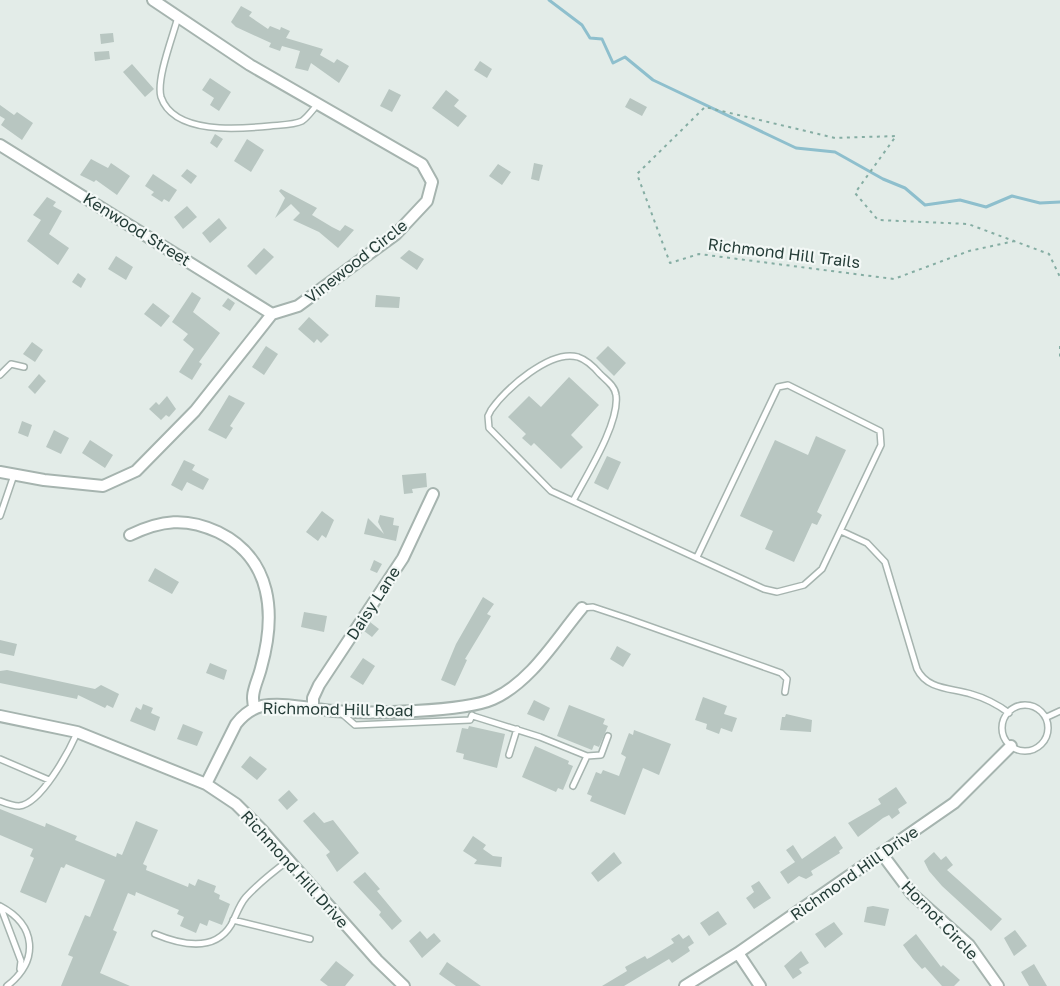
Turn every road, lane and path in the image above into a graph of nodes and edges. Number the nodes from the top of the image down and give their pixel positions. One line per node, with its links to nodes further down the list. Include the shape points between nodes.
1 (153, 0): 2 (street, Vinewood Circle)
2 (178, 16): 3 (street, Vinewood Circle, via 250,65); 3 (lane, via 160,94 172,114 203,127 244,128 301,121)
3 (319, 103): 7 (street, Vinewood Circle, via 422,164 432,182 427,201 396,234 298,306)
4 (0, 145): 7 (street, Kenwood Street)
5 (1015, 241): 5 (path, Richmond Hill Trails, via 969,251 894,279 699,254 670,263 637,174 705,107 835,138 896,136 855,194 878,219 968,224); 6 (path, Richmond Hill Trails, via 1049,254)
6 (1060, 277)
7 (272, 314): 13 (street, via 195,411 135,471 103,486)
8 (1060, 346): 9 (path)
9 (1060, 359)
10 (24, 367): 11 (lane, via 11,364)
11 (0, 375)
12 (0, 472): 13 (street)
13 (14, 475): 16 (lane)
14 (433, 494): 24 (street, Daisy Lane, via 403,558 319,685)
15 (573, 501): 15 (lane, via 551,490 495,435 489,428 488,416 524,375 565,357 578,357 590,363 613,387 617,397 607,432); 19 (lane)
16 (0, 516)
17 (841, 531): 19 (lane, via 822,569 804,585 790,590 764,589); 19 (lane, via 882,437 874,426 783,384 775,391); 27 (lane, via 867,543 885,562 923,678 933,685 987,699)
18 (130, 535): 23 (street, via 162,522 189,522 224,535 254,560 266,591 268,622 265,653 253,695)
19 (697, 557)
20 (582, 608): 21 (lane, via 620,616 781,673 787,679); 22 (street, Richmond Hill Road, via 524,678 491,700)
21 (785, 692)
22 (470, 704): 25 (street, Richmond Hill Road, via 433,709); 29 (lane)
23 (255, 708): 24 (street, Richmond Hill Road, via 270,705); 39 (street, Richmond Hill Road, via 236,724)
24 (313, 709): 25 (street, Richmond Hill Road)
25 (339, 711): 29 (lane, via 356,725 470,720)
26 (1060, 711): 30 (lane)
27 (1009, 713): 30 (lane, via 1022,705 1040,710); 34 (lane, via 1002,731)
28 (0, 716): 32 (street, Richmond Hill Drive)
29 (473, 716): 31 (lane)
30 (1047, 717): 34 (lane, via 1046,736 1037,747 1019,750)
31 (517, 729): 35 (lane); 36 (lane)
32 (77, 732): 38 (lane); 39 (street, Richmond Hill Drive)
33 (608, 736): 36 (lane, via 601,755)
34 (1011, 746): 42 (street, Richmond Hill Drive, via 954,803)
35 (509, 754)
36 (587, 756): 40 (lane)
37 (0, 759): 38 (lane)
38 (49, 780): 41 (lane, via 19,806)
39 (206, 784): 43 (street, Richmond Hill Drive, via 236,804)
40 (573, 786)
41 (0, 801)
42 (882, 854): 48 (street, Richmond Hill Drive); 54 (street, Hornot Circle, via 912,894 969,945)
43 (289, 861): 45 (lane, via 245,898); 51 (street, Richmond Hill Drive, via 376,960)
44 (0, 906): 49 (lane, via 21,961); 49 (lane, via 22,921 30,942)
45 (233, 920): 46 (lane, via 226,932 203,944 188,944); 47 (lane)
46 (155, 934)
47 (310, 939)
48 (738, 953): 52 (street, Richmond Hill Drive); 53 (street)
49 (20, 974): 50 (lane)
50 (7, 986)
51 (404, 986)
52 (685, 986)
53 (760, 986)
54 (998, 986)

